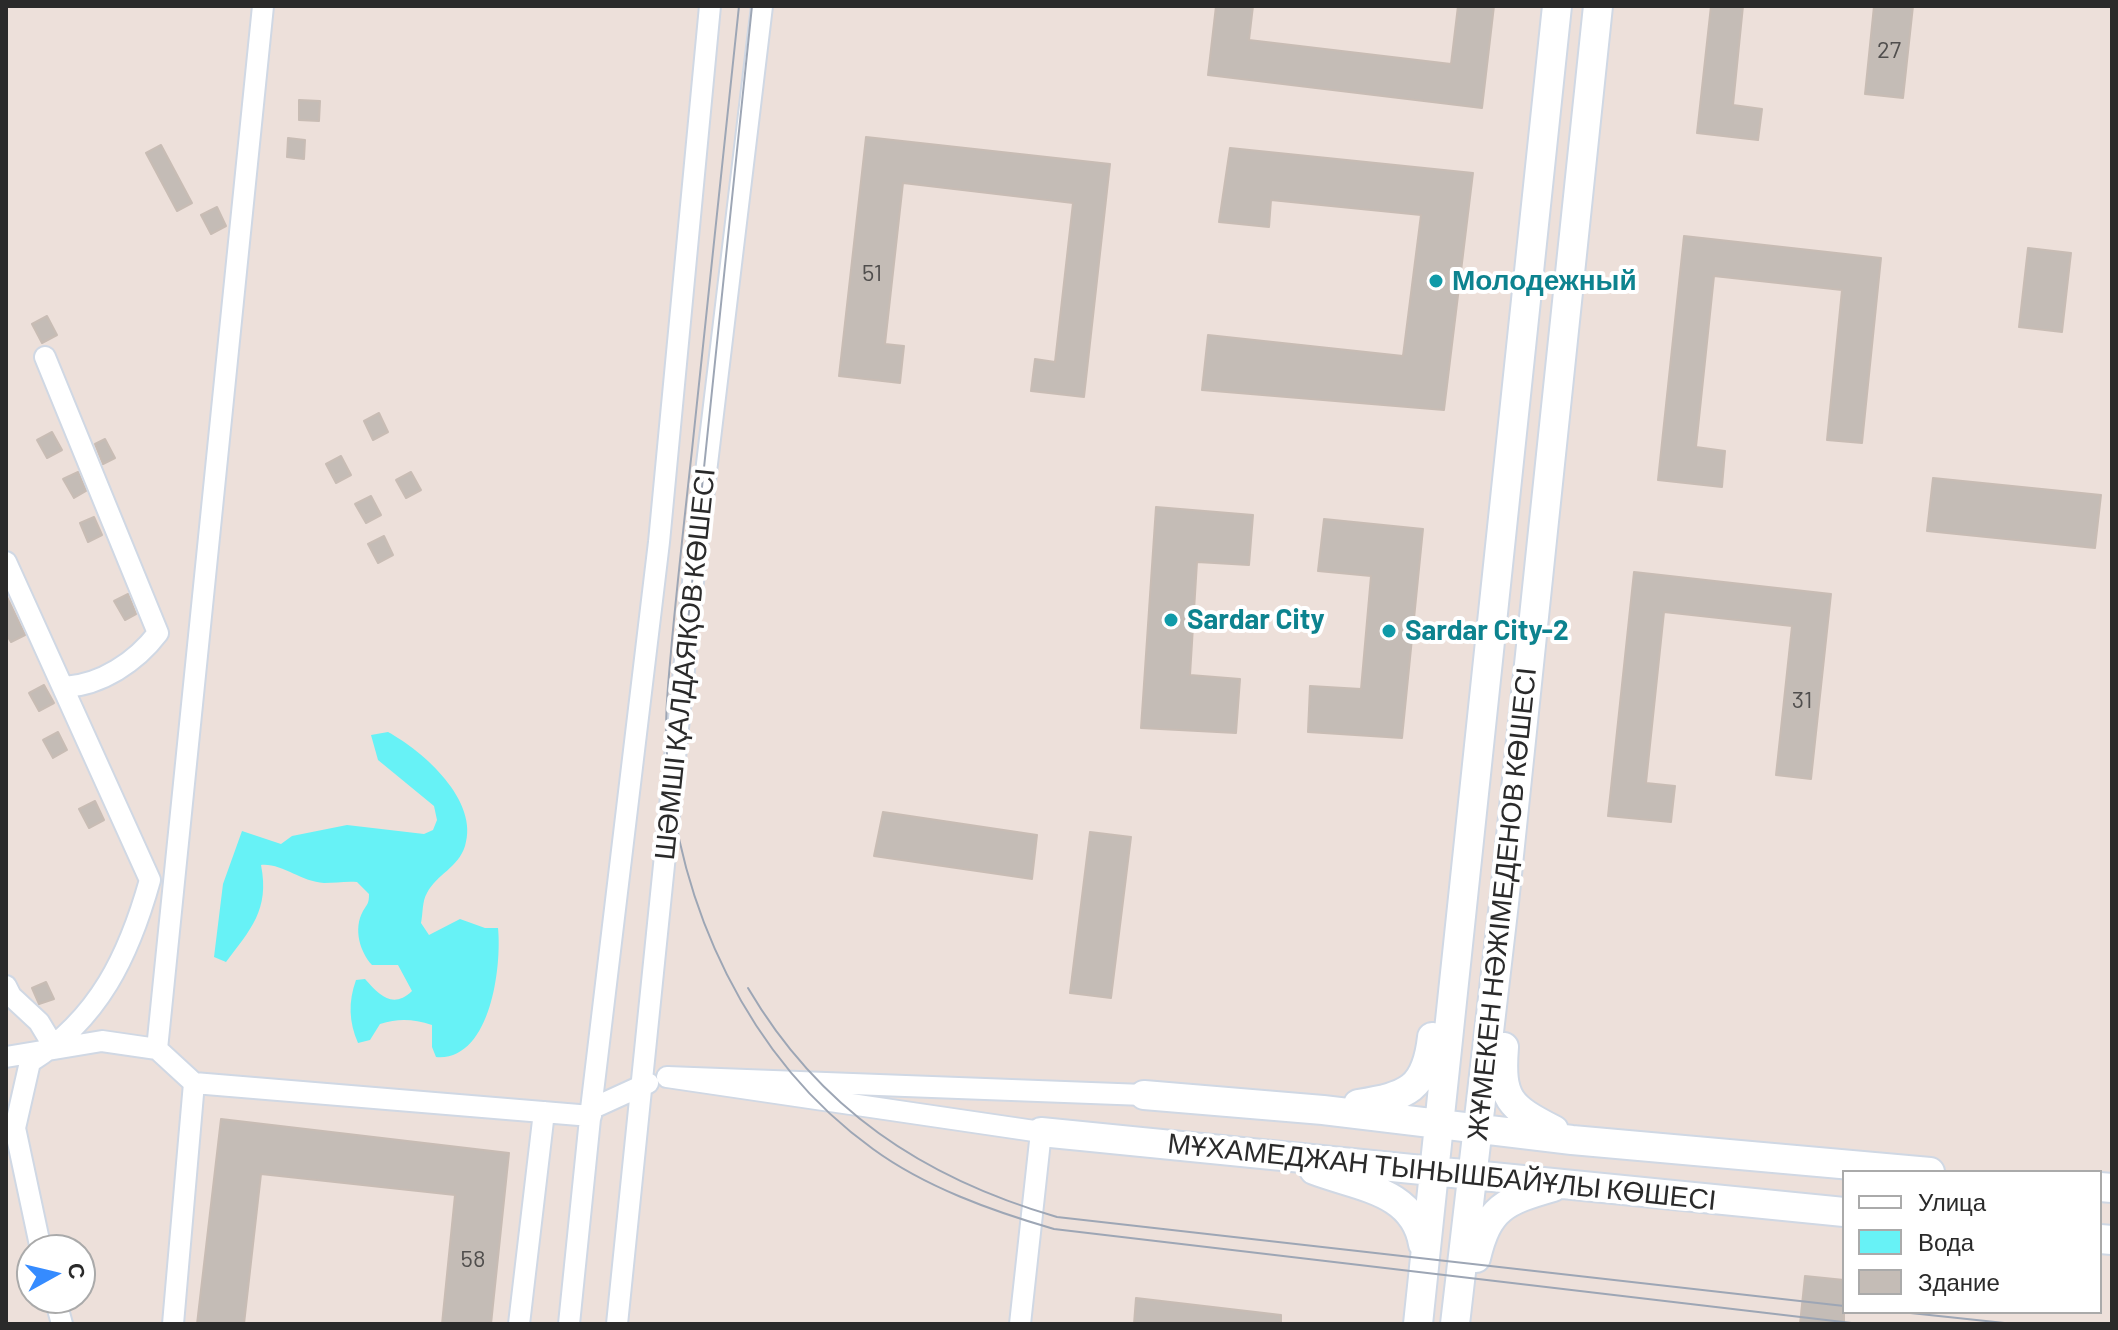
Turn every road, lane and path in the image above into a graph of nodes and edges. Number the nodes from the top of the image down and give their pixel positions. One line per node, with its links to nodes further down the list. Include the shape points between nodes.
1 (263, 6): 15 (street)
2 (710, 6): 23 (street, ШӘМШІ ҚАЛДАЯҚОВ КӨШЕСІ, via 659,542)
3 (762, 6): 19 (street, ШӘМШІ ҚАЛДАЯҚОВ КӨШЕСІ, via 694,572)
4 (1557, 6): 7 (main road, ЖҰМЕКЕН НӘЖІМЕДЕНОВ КӨШЕСІ)
5 (1598, 6): 8 (main road, ЖҰМЕКЕН НӘЖІМЕДЕНОВ КӨШЕСІ)
6 (45, 357): 10 (street, via 158,633 141,656 86,686)
7 (1506, 499): 8 (main road); 11 (main road, ЖҰМЕКЕН НӘЖІМЕДЕНОВ КӨШЕСІ)
8 (1546, 504): 12 (main road, ЖҰМЕКЕН НӘЖІМЕДЕНОВ КӨШЕСІ)
9 (6, 562): 10 (street)
10 (65, 687): 14 (street, via 150,880 135,934 97,1001)
11 (1463, 900): 21 (main road, via 1440,969 1430,1055 1422,1079 1399,1097); 24 (main road, ЖҰМЕКЕН НӘЖІМЕДЕНОВ КӨШЕСІ)
12 (1504, 903): 25 (main road, ЖҰМЕКЕН НӘЖІМЕДЕНОВ КӨШЕСІ); 27 (main road, via 1511,972 1501,1082 1516,1110)
13 (6, 986): 14 (street)
14 (54, 1047): 15 (street, via 102,1041); 16 (street); 34 (street, via 30,1062 15,1128)
15 (157, 1049): 18 (street)
16 (6, 1057)
17 (667, 1077): 19 (street); 20 (street); 26 (street)
18 (194, 1083): 22 (street); 37 (street)
19 (640, 1086): 23 (street); 40 (street, ШӘМШІ ҚАЛДАЯҚОВ КӨШЕСІ)
20 (1144, 1095): 21 (main road, МҰХАМЕДЖАН ТЫНЫШБАЙҰЛЫ КӨШЕСІ)
21 (1323, 1110): 24 (main road, МҰХАМЕДЖАН ТЫНЫШБАЙҰЛЫ КӨШЕСІ)
22 (544, 1112): 23 (street); 38 (street)
23 (591, 1112): 39 (street, ШӘМШІ ҚАЛДАЯҚОВ КӨШЕСІ)
24 (1439, 1122): 25 (main road, МҰХАМЕДЖАН ТЫНЫШБАЙҰЛЫ КӨШЕСІ); 30 (main road, ЖҰМЕКЕН НӘЖІМЕДЕНОВ КӨШЕСІ)
25 (1478, 1127): 27 (main road, МҰХАМЕДЖАН ТЫНЫШБАЙҰЛЫ КӨШЕСІ); 31 (main road, ЖҰМЕКЕН НӘЖІМЕДЕНОВ КӨШЕСІ)
26 (1041, 1132): 28 (main road, МҰХАМЕДЖАН ТЫНЫШБАЙҰЛЫ КӨШЕСІ); 41 (street)
27 (1572, 1140): 29 (main road, МҰХАМЕДЖАН ТЫНЫШБАЙҰЛЫ КӨШЕСІ)
28 (1276, 1156): 30 (main road, МҰХАМЕДЖАН ТЫНЫШБАЙҰЛЫ КӨШЕСІ); 35 (main road, via 1393,1197 1419,1222)
29 (1908, 1170)
30 (1434, 1173): 31 (main road, МҰХАМЕДЖАН ТЫНЫШБАЙҰЛЫ КӨШЕСІ); 35 (main road, ЖҰМЕКЕН НӘЖІМЕДЕНОВ КӨШЕСІ)
31 (1472, 1177): 32 (main road, МҰХАМЕДЖАН ТЫНЫШБАЙҰЛЫ КӨШЕСІ); 36 (main road, ЖҰМЕКЕН НӘЖІМЕДЕНОВ КӨШЕСІ)
32 (1569, 1183): 33 (main road, МҰХАМЕДЖАН ТЫНЫШБАЙҰЛЫ КӨШЕСІ); 36 (main road, via 1506,1205 1484,1224 1469,1289)
33 (1842, 1212)
34 (38, 1234)
35 (1425, 1256): 42 (main road, ЖҰМЕКЕН НӘЖІМЕДЕНОВ КӨШЕСІ)
36 (1456, 1318)
37 (173, 1324)
38 (519, 1324)
39 (569, 1324)
40 (617, 1324)
41 (1020, 1324)
42 (1418, 1324)

